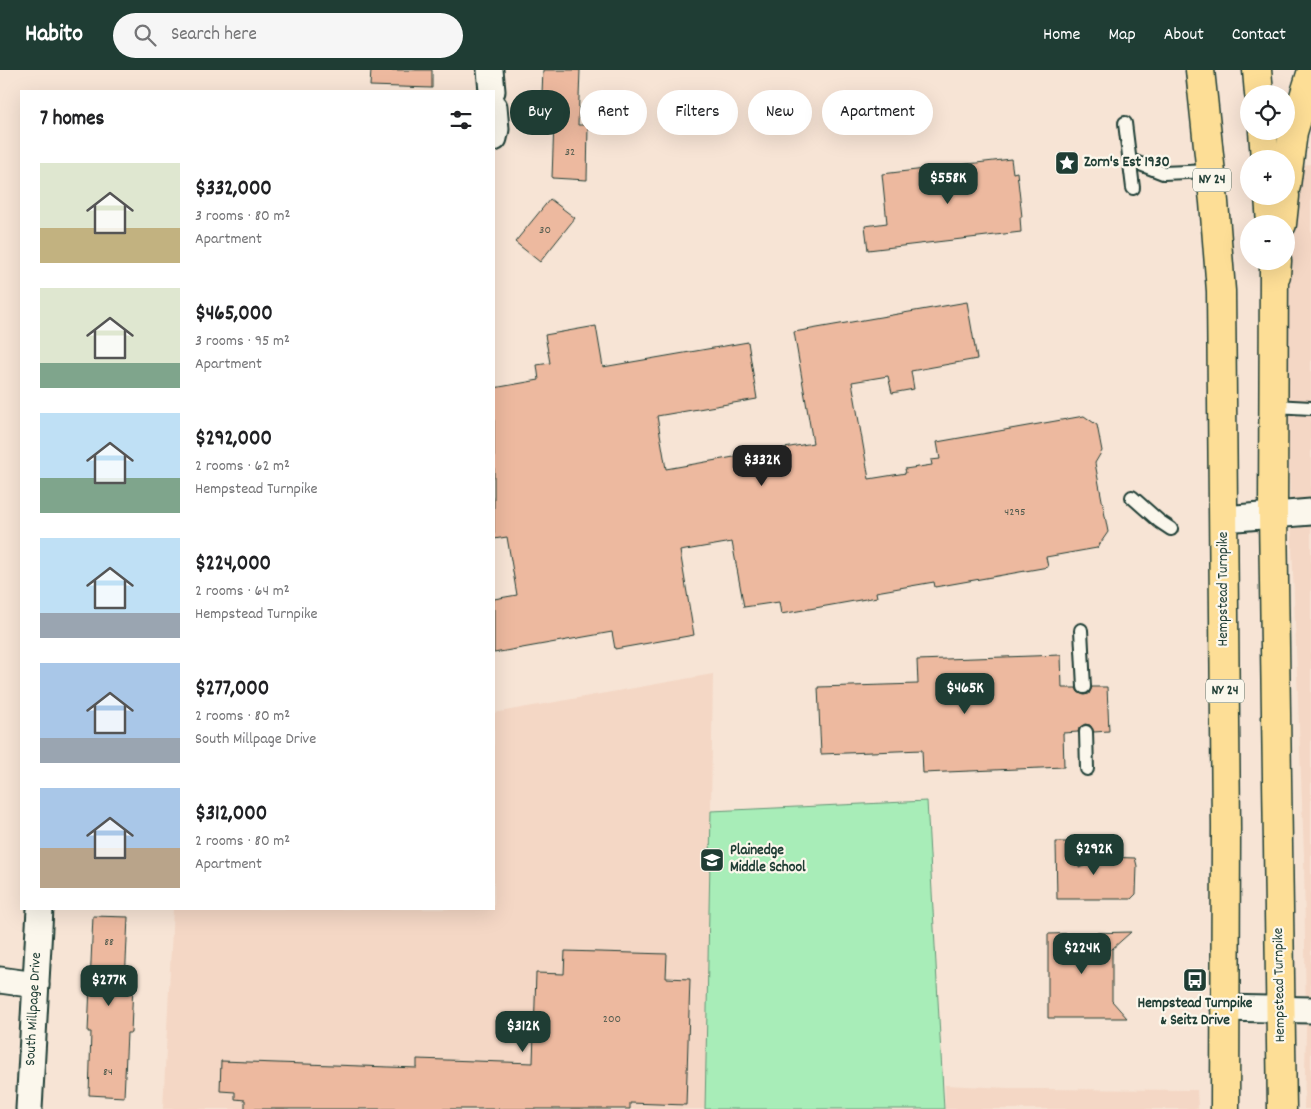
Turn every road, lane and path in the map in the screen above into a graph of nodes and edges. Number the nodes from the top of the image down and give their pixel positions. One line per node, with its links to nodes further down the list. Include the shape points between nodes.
1 (490, 70): 6 (street)
2 (1200, 70): 12 (main road, Hempstead Turnpike / NY 24)
3 (1257, 70): 5 (main road)
4 (1311, 74): 10 (main road)
5 (1259, 85)
6 (492, 90)
7 (495, 118): 9 (street)
8 (1125, 123): 11 (lane)
9 (495, 134)
10 (1291, 150)
11 (1130, 160): 12 (lane, via 1164,173); 13 (lane)
12 (1211, 171): 20 (main road, Hempstead Turnpike / NY 24, via 1221,291)
13 (1133, 188)
14 (1276, 270): 15 (main road, Hempstead Turnpike)
15 (1274, 406): 16 (lane); 19 (main road, Hempstead Turnpike)
16 (1311, 408)
17 (1132, 497): 21 (lane)
18 (1311, 512): 19 (street)
19 (1274, 515): 20 (street); 30 (main road, Hempstead Turnpike)
20 (1224, 518): 29 (main road, Hempstead Turnpike / NY 24)
21 (1171, 529)
22 (1081, 630): 23 (lane)
23 (1084, 687)
24 (1086, 732): 25 (lane)
25 (1087, 770)
26 (40, 910): 28 (street, South Millpage Drive)
27 (0, 980): 28 (street)
28 (36, 985): 32 (street, South Millpage Drive)
29 (1224, 1008): 30 (street); 33 (main road, Hempstead Turnpike / NY 24)
30 (1280, 1009): 31 (street); 34 (main road, Hempstead Turnpike)
31 (1311, 1010)
32 (29, 1109)
33 (1225, 1109)
34 (1282, 1109)

